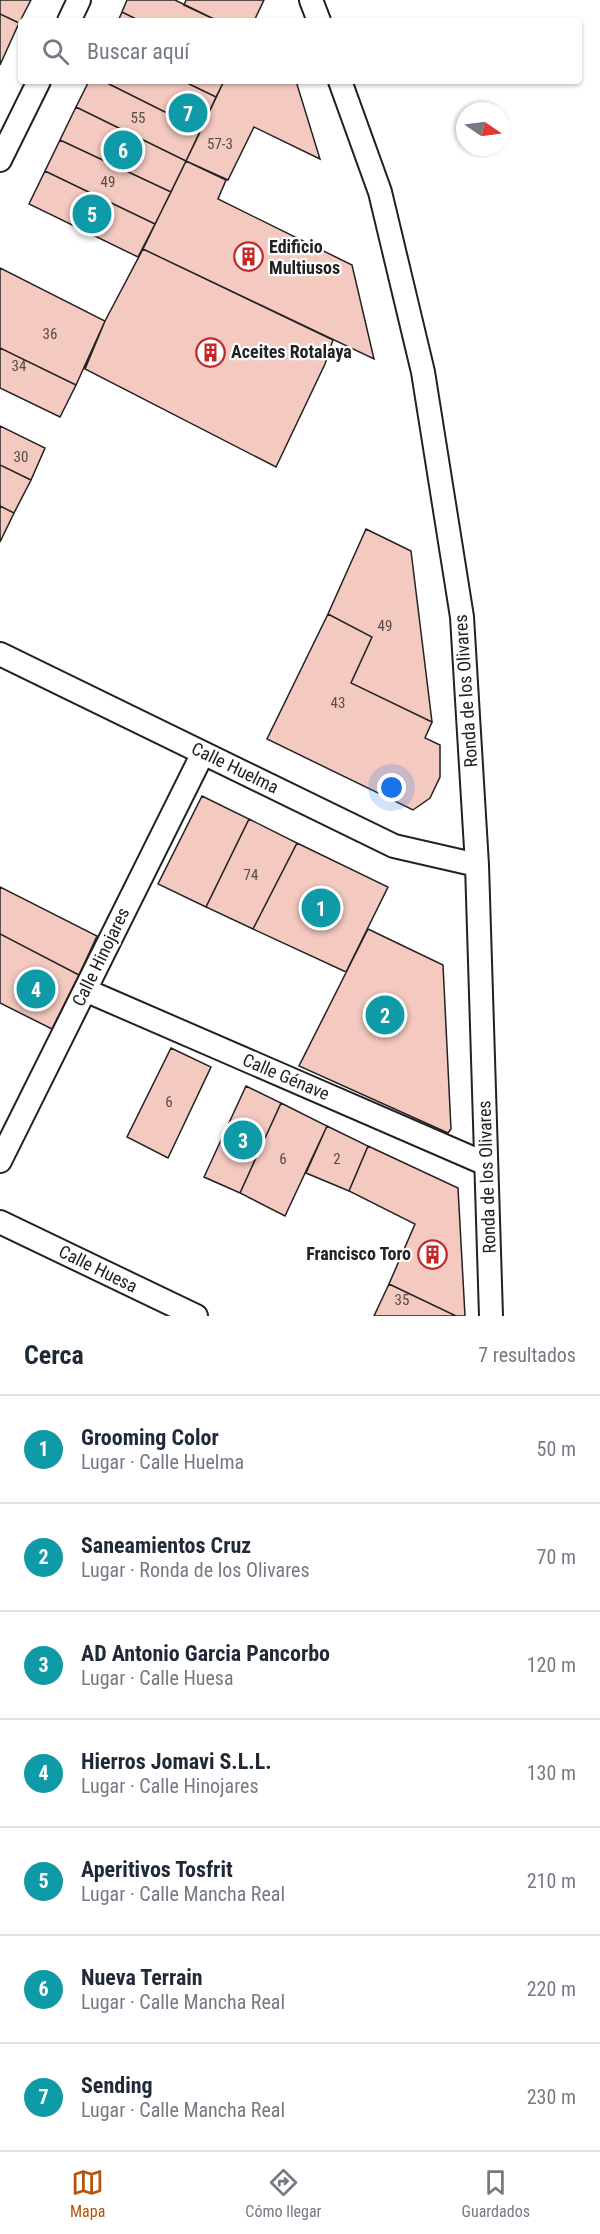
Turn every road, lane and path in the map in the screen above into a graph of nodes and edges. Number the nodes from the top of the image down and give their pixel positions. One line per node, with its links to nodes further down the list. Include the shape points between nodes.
1 (79, 0): 3 (street)
2 (311, 0): 4 (street)
3 (70, 18)
4 (318, 18)
5 (38, 84): 7 (street)
6 (341, 84): 10 (street, Ronda de los Olivares, via 380,192 423,372 462,617)
7 (0, 160)
8 (0, 654): 9 (street, Calle Huelma)
9 (203, 753): 10 (street, Calle Huelma, via 394,846); 11 (street, Calle Hinojares)
10 (477, 865): 13 (street, Ronda de los Olivares)
11 (85, 990): 12 (street, Calle Hinojares); 13 (street, Calle Génave)
12 (0, 1161)
13 (486, 1164): 16 (street, Ronda de los Olivares)
14 (0, 1222): 15 (street, Calle Huesa)
15 (196, 1316)
16 (491, 1316)

